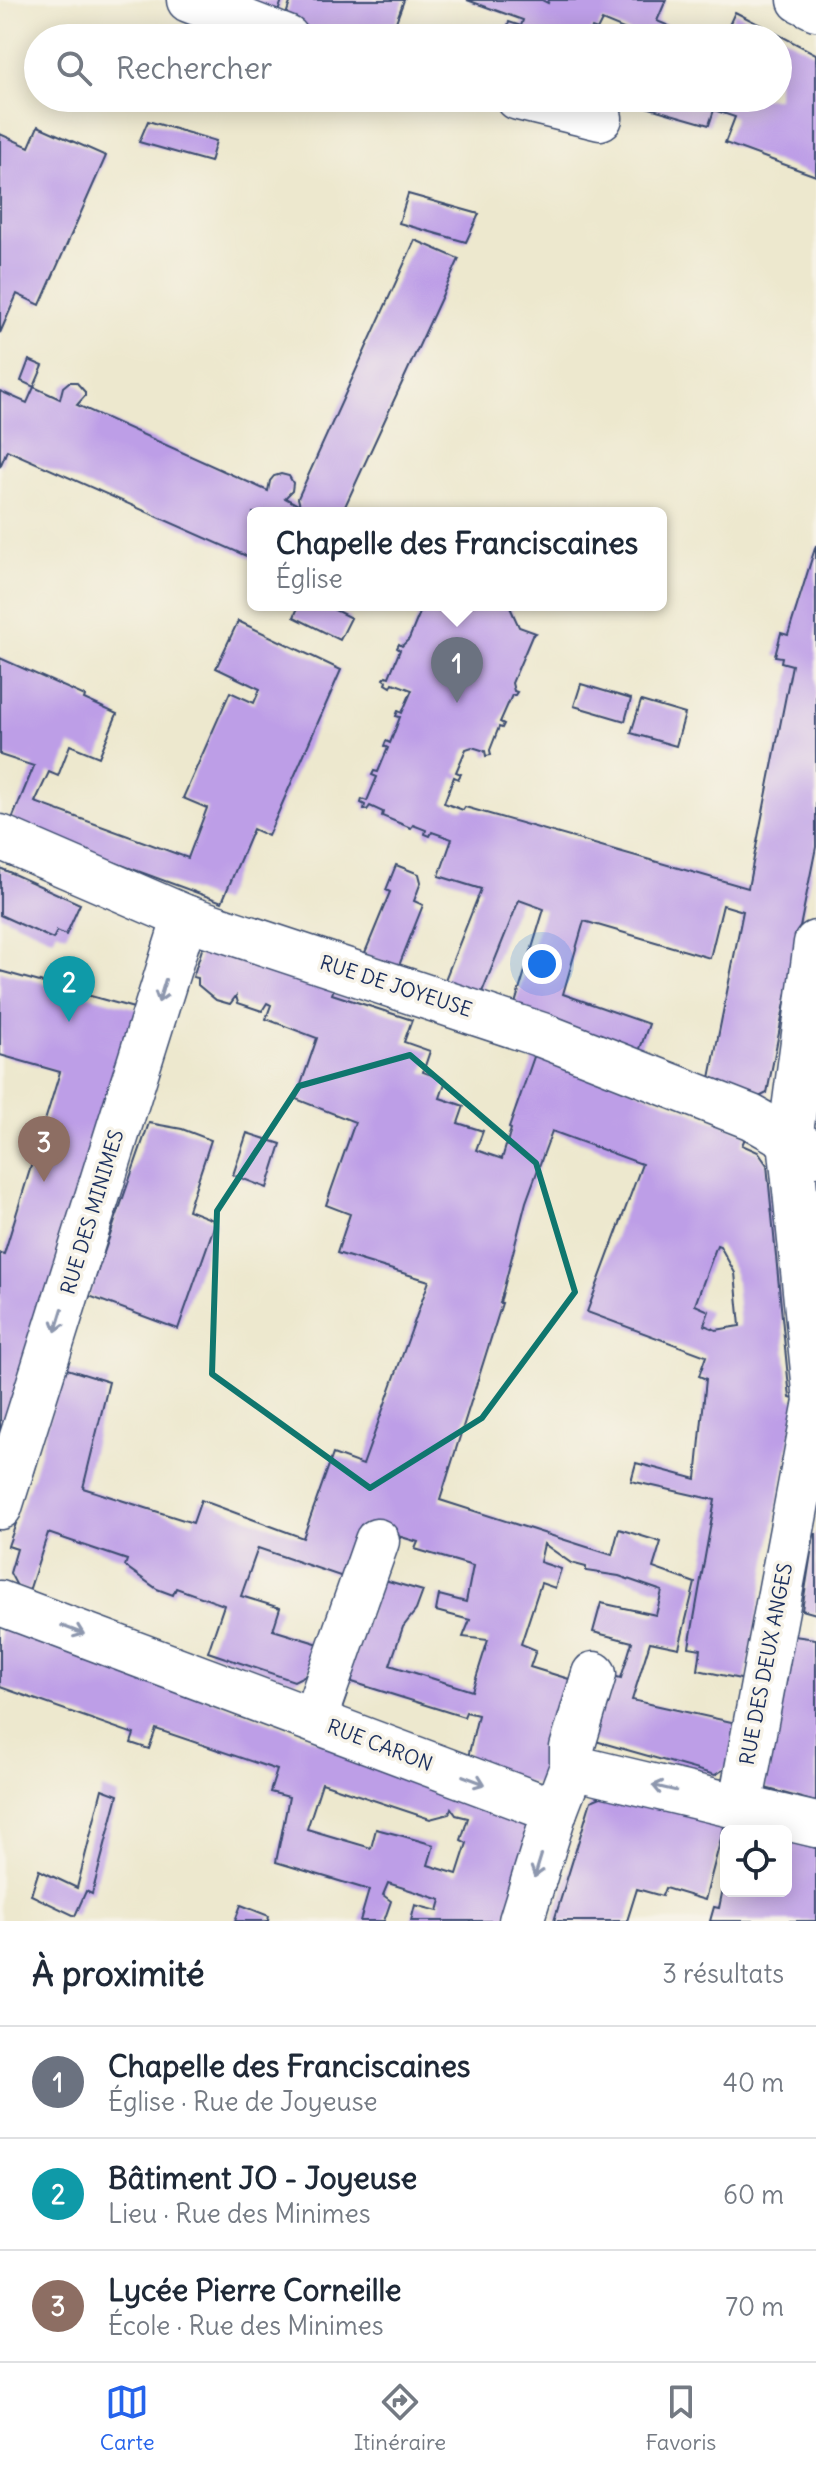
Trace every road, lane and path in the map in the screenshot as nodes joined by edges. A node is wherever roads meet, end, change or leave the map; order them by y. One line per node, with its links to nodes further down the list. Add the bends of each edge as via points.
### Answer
1 (189, 0): 4 (street)
2 (800, 0): 3 (street)
3 (816, 8)
4 (251, 24)
5 (575, 112): 6 (street)
6 (600, 118)
7 (0, 837): 8 (street, RUE DE JOYEUSE)
8 (185, 917): 10 (street, RUE DE JOYEUSE, via 542,1035 751,1117); 11 (street, RUE DES MINIMES, one-way to 11)
9 (816, 943): 10 (street, RUE DES DEUX ANGES)
10 (803, 1147): 17 (street, RUE DES DEUX ANGES, via 816,1401)
11 (0, 1507)
12 (377, 1541): 15 (street)
13 (0, 1603): 15 (street, RUE CARON, one-way to 15)
14 (594, 1674): 16 (street, via 572,1748)
15 (314, 1720): 18 (street, RUE CARON, one-way to 18)
16 (572, 1767): 17 (street, one-way to 16); 18 (street)
17 (740, 1807): 19 (street)
18 (555, 1811): 20 (street, one-way to 20)
19 (816, 1825)
20 (521, 1921)

